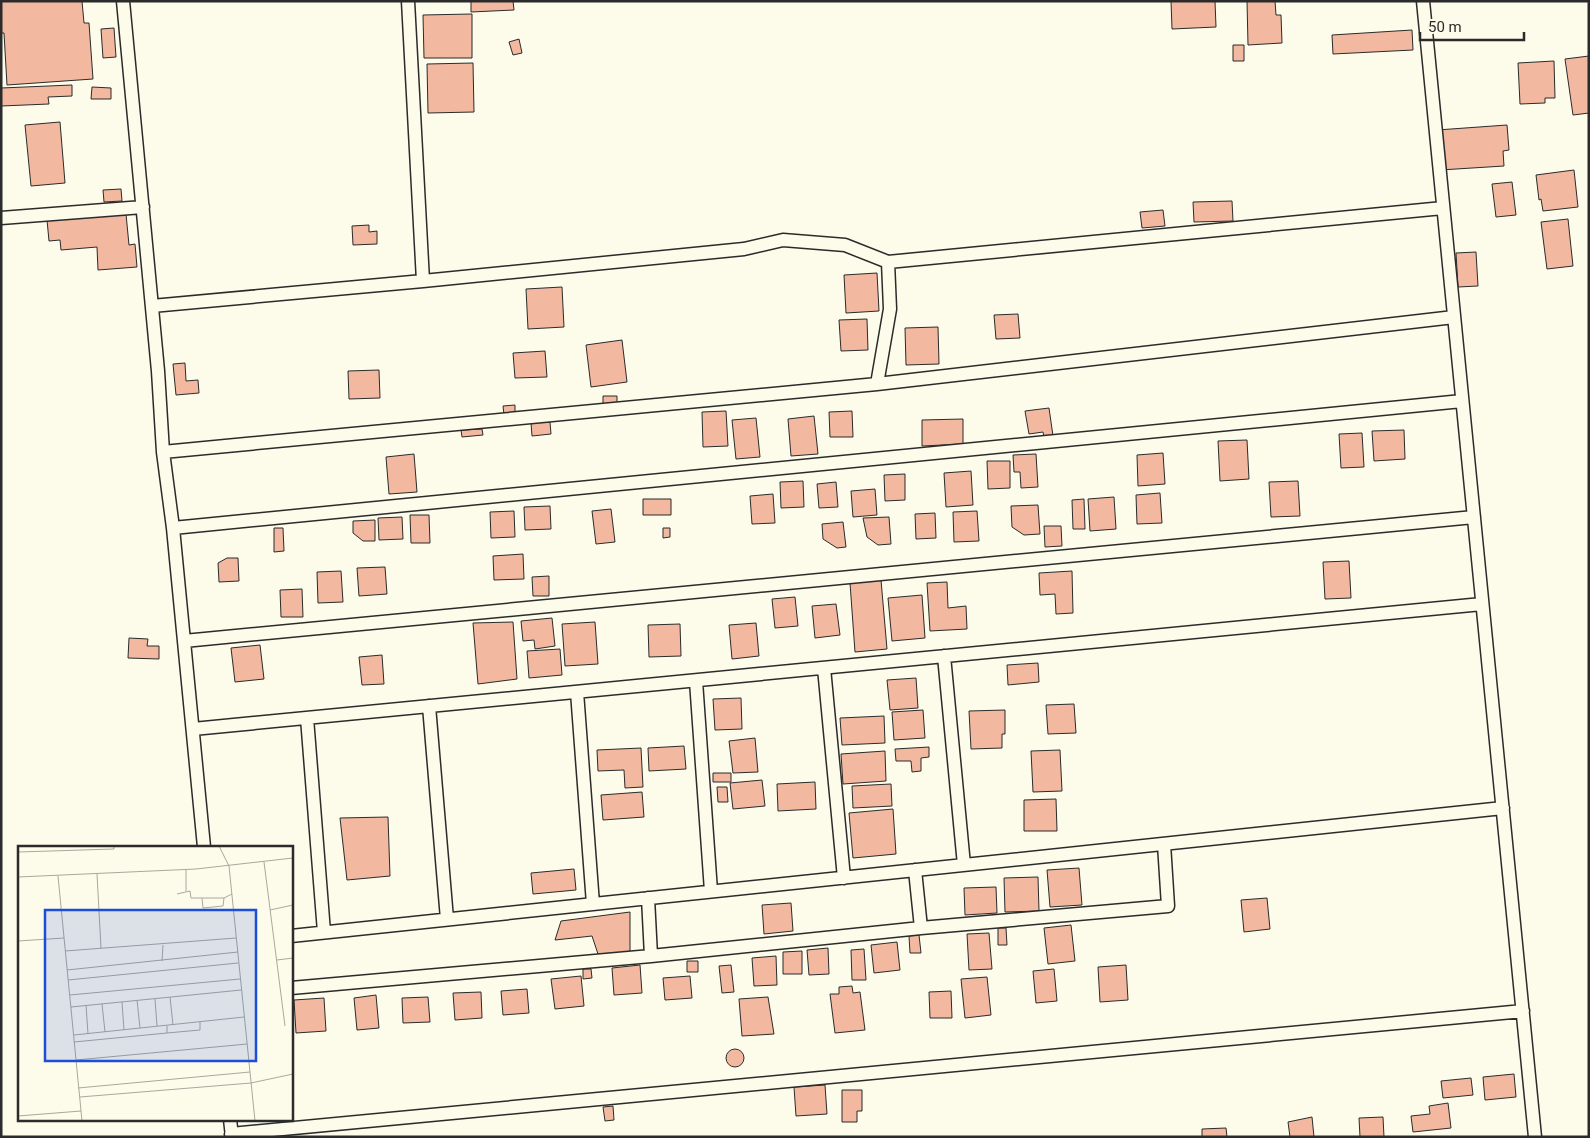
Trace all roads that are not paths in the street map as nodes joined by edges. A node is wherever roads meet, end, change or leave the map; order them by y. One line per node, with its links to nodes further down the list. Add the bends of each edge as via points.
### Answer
1 (123, 1): 4 (street)
2 (408, 1): 8 (street)
3 (1423, 1): 5 (street)
4 (142, 207): 6 (street); 9 (street)
5 (1443, 208): 7 (street); 10 (street)
6 (1, 218)
7 (888, 262): 8 (street, via 845,245 783,240 744,249); 11 (street, via 890,309)
8 (423, 282): 9 (street)
9 (152, 306): 13 (street)
10 (1454, 317): 11 (street); 12 (street)
11 (877, 384): 13 (street)
12 (1462, 401): 14 (street); 15 (street)
13 (164, 452): 15 (street)
14 (1474, 517): 16 (street); 17 (street)
15 (173, 528): 17 (street)
16 (1482, 604): 18 (street); 25 (street)
17 (184, 641): 24 (street)
18 (944, 656): 19 (street); 28 (street)
19 (824, 668): 20 (street); 30 (street)
20 (696, 681): 21 (street); 31 (street)
21 (577, 692): 22 (street); 33 (street)
22 (429, 706): 23 (street); 34 (street)
23 (307, 718): 24 (street); 36 (street)
24 (193, 730): 27 (street)
25 (1503, 808): 26 (street); 40 (street)
26 (1164, 844): 28 (street); 35 (street, via 1168,906)
27 (204, 846)
28 (964, 865): 29 (street)
29 (915, 870): 30 (street); 35 (street)
30 (844, 878): 31 (street)
31 (712, 892): 32 (street)
32 (648, 898): 33 (street); 38 (street)
33 (593, 904): 34 (street)
34 (447, 919): 36 (street)
35 (921, 928): 38 (street)
36 (324, 932): 37 (street)
37 (292, 936)
38 (651, 956): 39 (street)
39 (292, 988)
40 (1523, 1011): 42 (street); 43 (street)
41 (230, 1120): 42 (street)
42 (231, 1135)
43 (1535, 1137)

